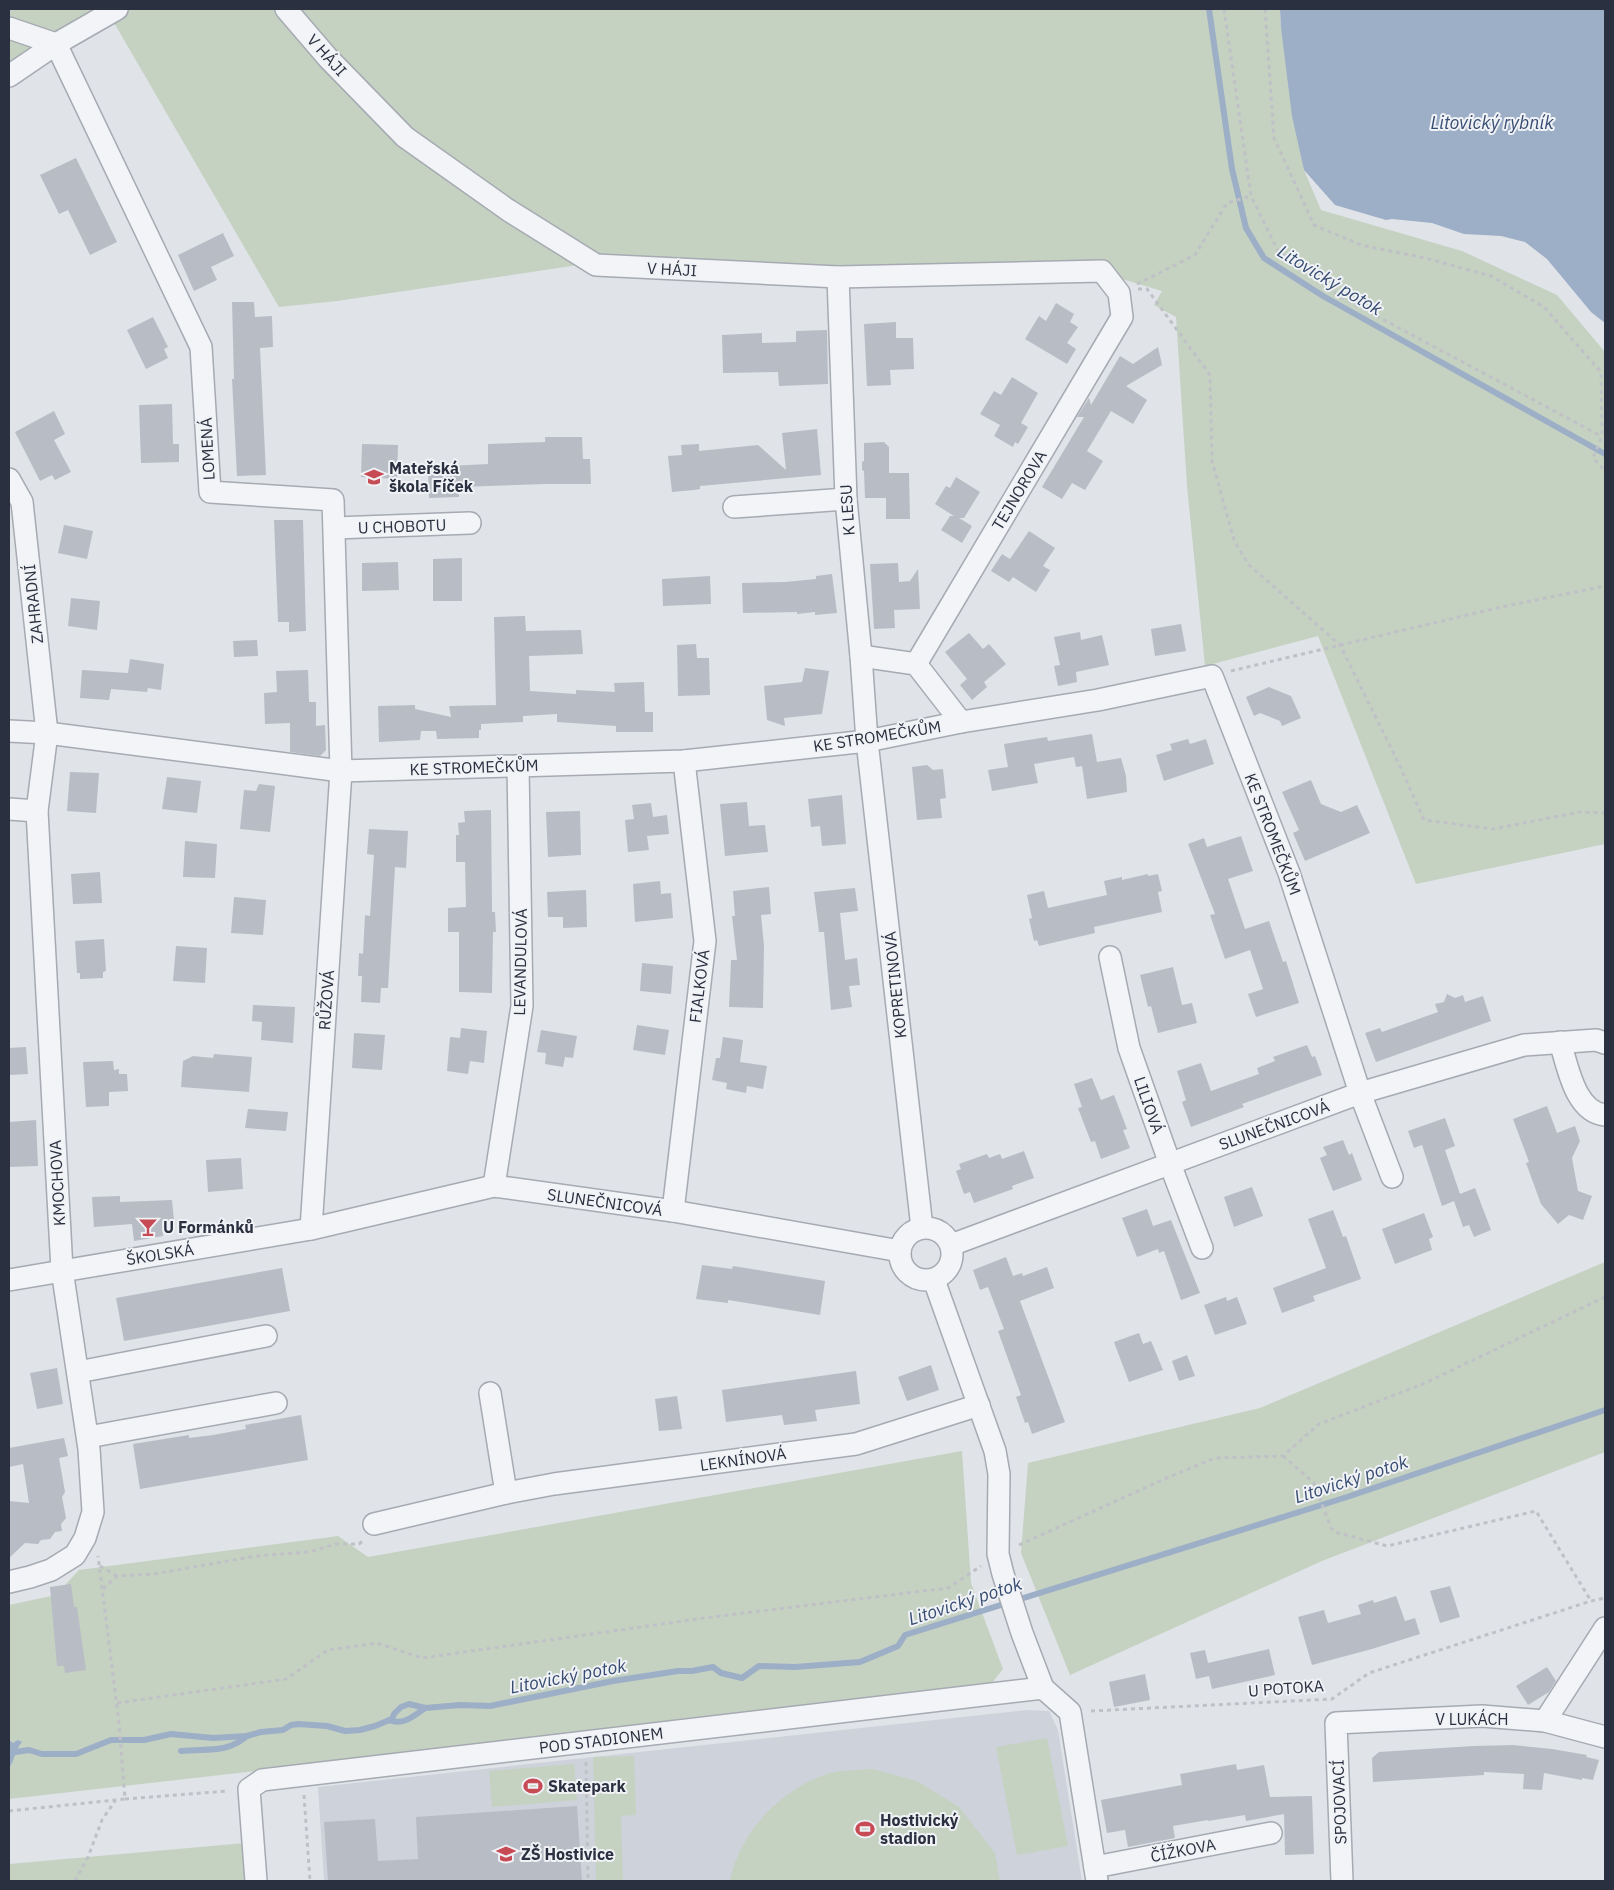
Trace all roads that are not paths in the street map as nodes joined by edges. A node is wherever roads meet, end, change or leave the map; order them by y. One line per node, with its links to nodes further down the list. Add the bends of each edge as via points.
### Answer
1 (116, 9): 4 (street)
2 (286, 9): 6 (street, V HÁJI, via 328,58 405,137 508,210 596,265)
3 (9, 28): 4 (street)
4 (56, 44): 5 (street); 12 (street, LOMENÁ, via 201,347 210,492 333,500)
5 (9, 76)
6 (838, 277): 7 (street, V HÁJI, via 1102,270 1119,294); 9 (street, K LESU)
7 (1122, 317): 14 (street, TEJNOROVA)
8 (9, 479): 17 (street, ZAHRADNÍ, via 22,502)
9 (846, 499): 10 (street); 13 (street, K LESU)
10 (734, 507)
11 (470, 523): 12 (street, U CHOBOTU)
12 (334, 528): 21 (street, LOMENÁ)
13 (861, 656): 14 (street); 18 (street, K LESU)
14 (916, 664): 15 (street)
15 (961, 722): 18 (street, KE STROMEČKŮM); 27 (street, KE STROMEČKŮM, via 1098,700 1212,676 1289,873)
16 (9, 730): 17 (street, KE STROMEČKŮM)
17 (47, 733): 21 (street, KE STROMEČKŮM); 23 (street, KMOCHOVA)
18 (867, 741): 19 (street, KE STROMEČKŮM); 33 (street, KOPRETINOVÁ)
19 (684, 761): 20 (street, KE STROMEČKŮM); 32 (street, FIALKOVÁ, via 705,941)
20 (518, 766): 21 (street, KE STROMEČKŮM); 31 (street, LEVANDULOVÁ, via 522,1006)
21 (340, 771): 34 (street, RŮŽOVÁ)
22 (9, 809): 23 (street)
23 (37, 811): 38 (street, KMOCHOVA)
24 (1110, 957): 29 (street, LILIOVÁ, via 1129,1048)
25 (1560, 1042): 26 (street, SLUNEČNICOVÁ, via 1596,1040); 27 (street, SLUNEČNICOVÁ, via 1524,1045); 28 (street, via 1577,1093 1591,1112)
26 (1605, 1043)
27 (1360, 1093): 29 (street, SLUNEČNICOVÁ); 30 (street, KE STROMEČKŮM)
28 (1605, 1115)
29 (1170, 1164): 35 (street, SLUNEČNICOVÁ); 36 (street, LILIOVÁ)
30 (1392, 1177)
31 (494, 1186): 32 (street, SLUNEČNICOVÁ); 34 (street, SLUNEČNICOVÁ)
32 (673, 1211): 37 (street, SLUNEČNICOVÁ)
33 (922, 1228): 35 (street, via 944,1234); 37 (street, via 906,1237)
34 (311, 1229): 38 (street, ŠKOLSKÁ)
35 (951, 1245): 40 (street, via 951,1263 946,1272)
36 (1202, 1248)
37 (900, 1251): 40 (street, via 902,1266 909,1274 918,1280)
38 (62, 1270): 39 (street, ŠKOLSKÁ); 42 (street, KMOCHOVA)
39 (9, 1280)
40 (934, 1280): 45 (street)
41 (266, 1336): 42 (street)
42 (78, 1372): 46 (street, KMOCHOVA)
43 (490, 1393): 47 (street)
44 (276, 1403): 46 (street)
45 (979, 1405): 47 (street, LEKNÍNOVÁ, via 856,1444); 51 (street, via 995,1451 999,1474 1000,1564)
46 (88, 1437): 49 (street, KMOCHOVA, via 93,1512 80,1548 75,1555 51,1570)
47 (506, 1493): 48 (street, LEKNÍNOVÁ)
48 (378, 1523)
49 (9, 1582)
50 (1605, 1628): 52 (street)
51 (1043, 1688): 56 (street, ČÍŽKOVA, via 1070,1712); 57 (street, POD STADIONEM, via 262,1780 249,1789)
52 (1545, 1721): 53 (street, V LUKÁCH, via 1482,1716); 54 (street, V LUKÁCH)
53 (1336, 1723): 58 (street, SPOJOVACÍ)
54 (1605, 1737)
55 (1272, 1833): 56 (street, ČÍŽKOVA)
56 (1096, 1874)
57 (256, 1881)
58 (1342, 1881)

